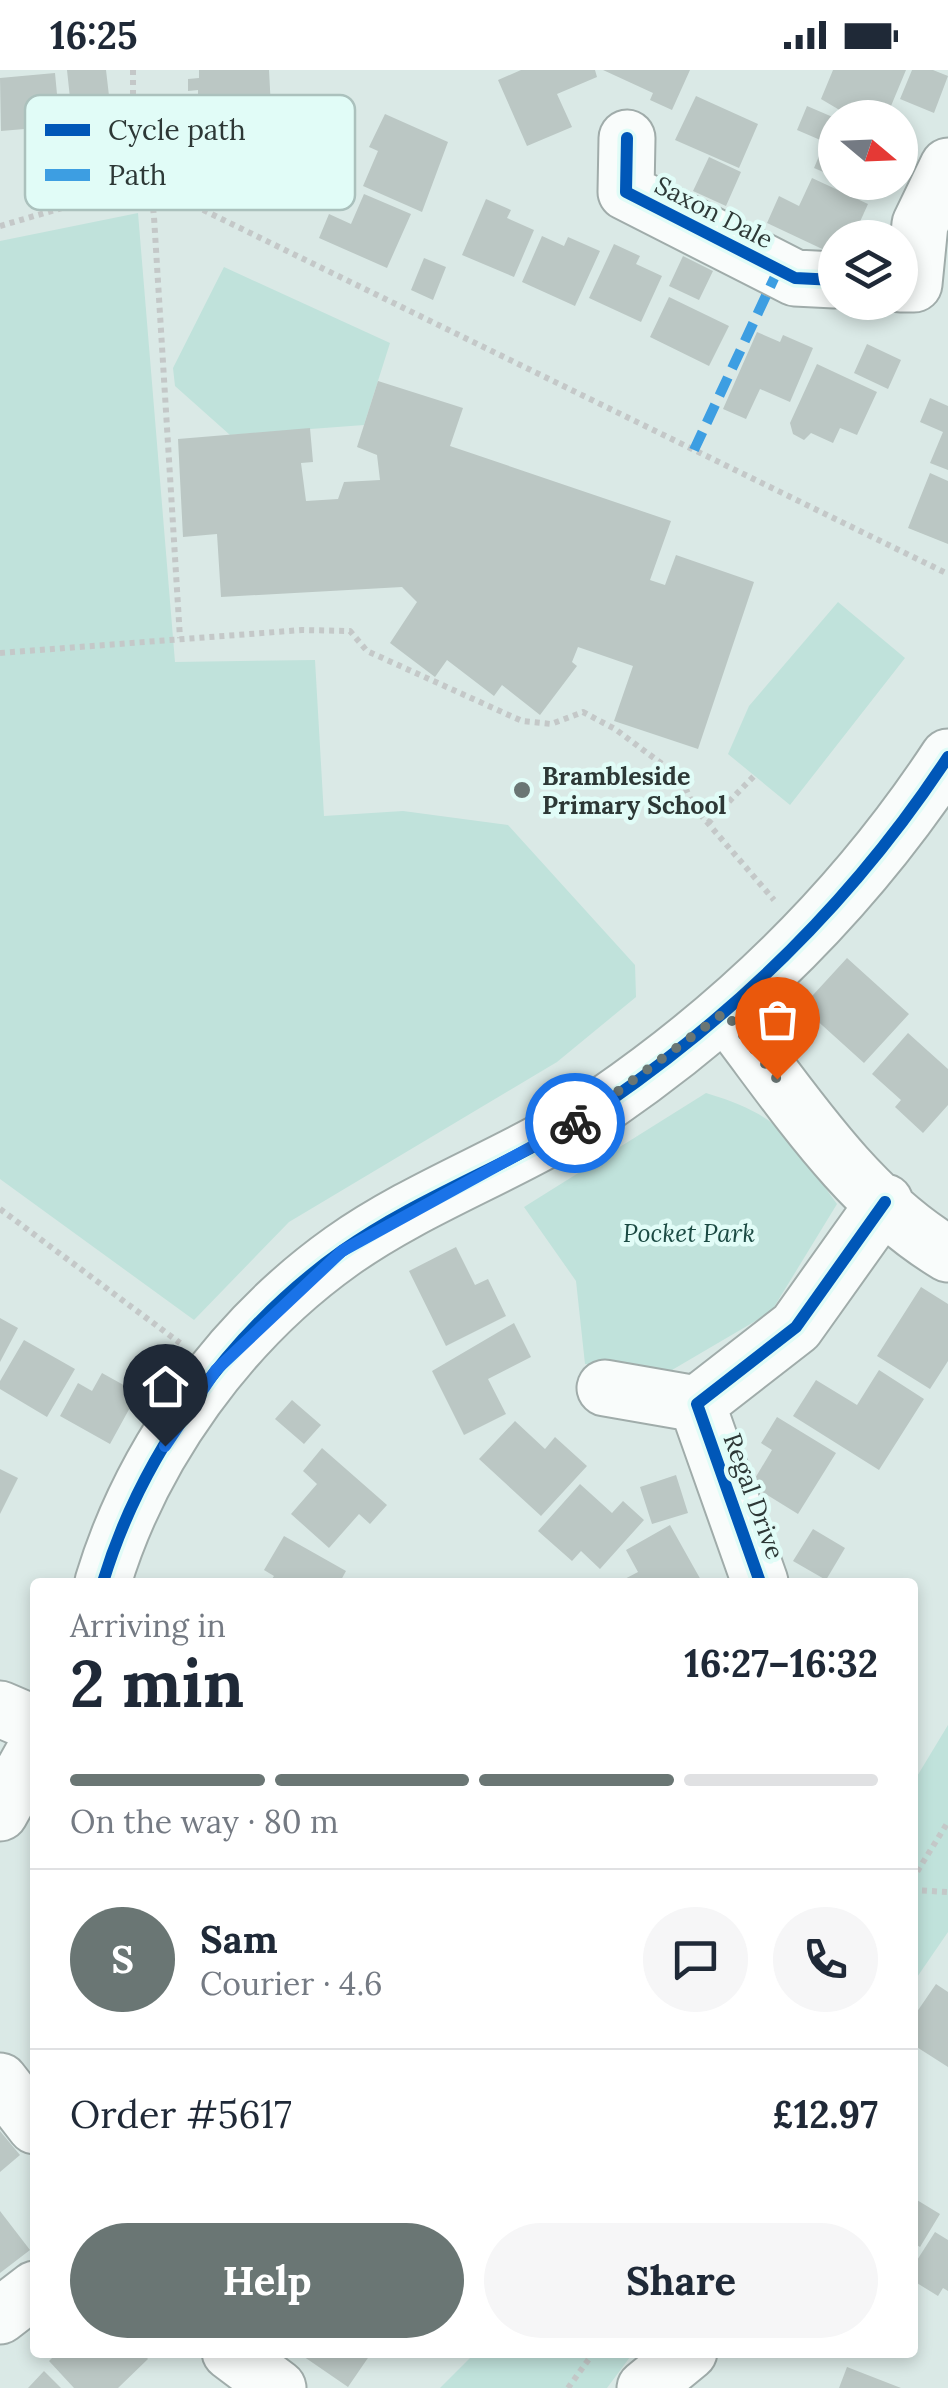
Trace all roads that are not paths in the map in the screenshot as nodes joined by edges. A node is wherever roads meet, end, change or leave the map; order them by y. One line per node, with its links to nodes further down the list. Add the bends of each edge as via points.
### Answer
1 (626, 138): 3 (street, Saxon Dale, via 626,192 796,278)
2 (948, 166): 4 (street, via 920,224)
3 (818, 279)
4 (921, 287)
5 (948, 757): 6 (street, via 869,868)
6 (725, 1012): 7 (street, via 848,1168); 11 (street, via 547,1142 342,1251 216,1370 148,1471)
7 (885, 1202): 8 (street); 10 (street, via 796,1327)
8 (948, 1254)
9 (605, 1388): 10 (street)
10 (698, 1404): 12 (street, Regal Drive)
11 (105, 1578)
12 (759, 1578)
13 (0, 1709): 14 (street)
14 (30, 1722)
15 (30, 1759): 16 (street)
16 (0, 1813)
17 (0, 2080): 18 (street)
18 (30, 2119)
19 (30, 2293): 20 (street)
20 (0, 2316)
21 (238, 2358): 23 (street)
22 (682, 2358): 24 (street)
23 (278, 2388)
24 (644, 2388)

